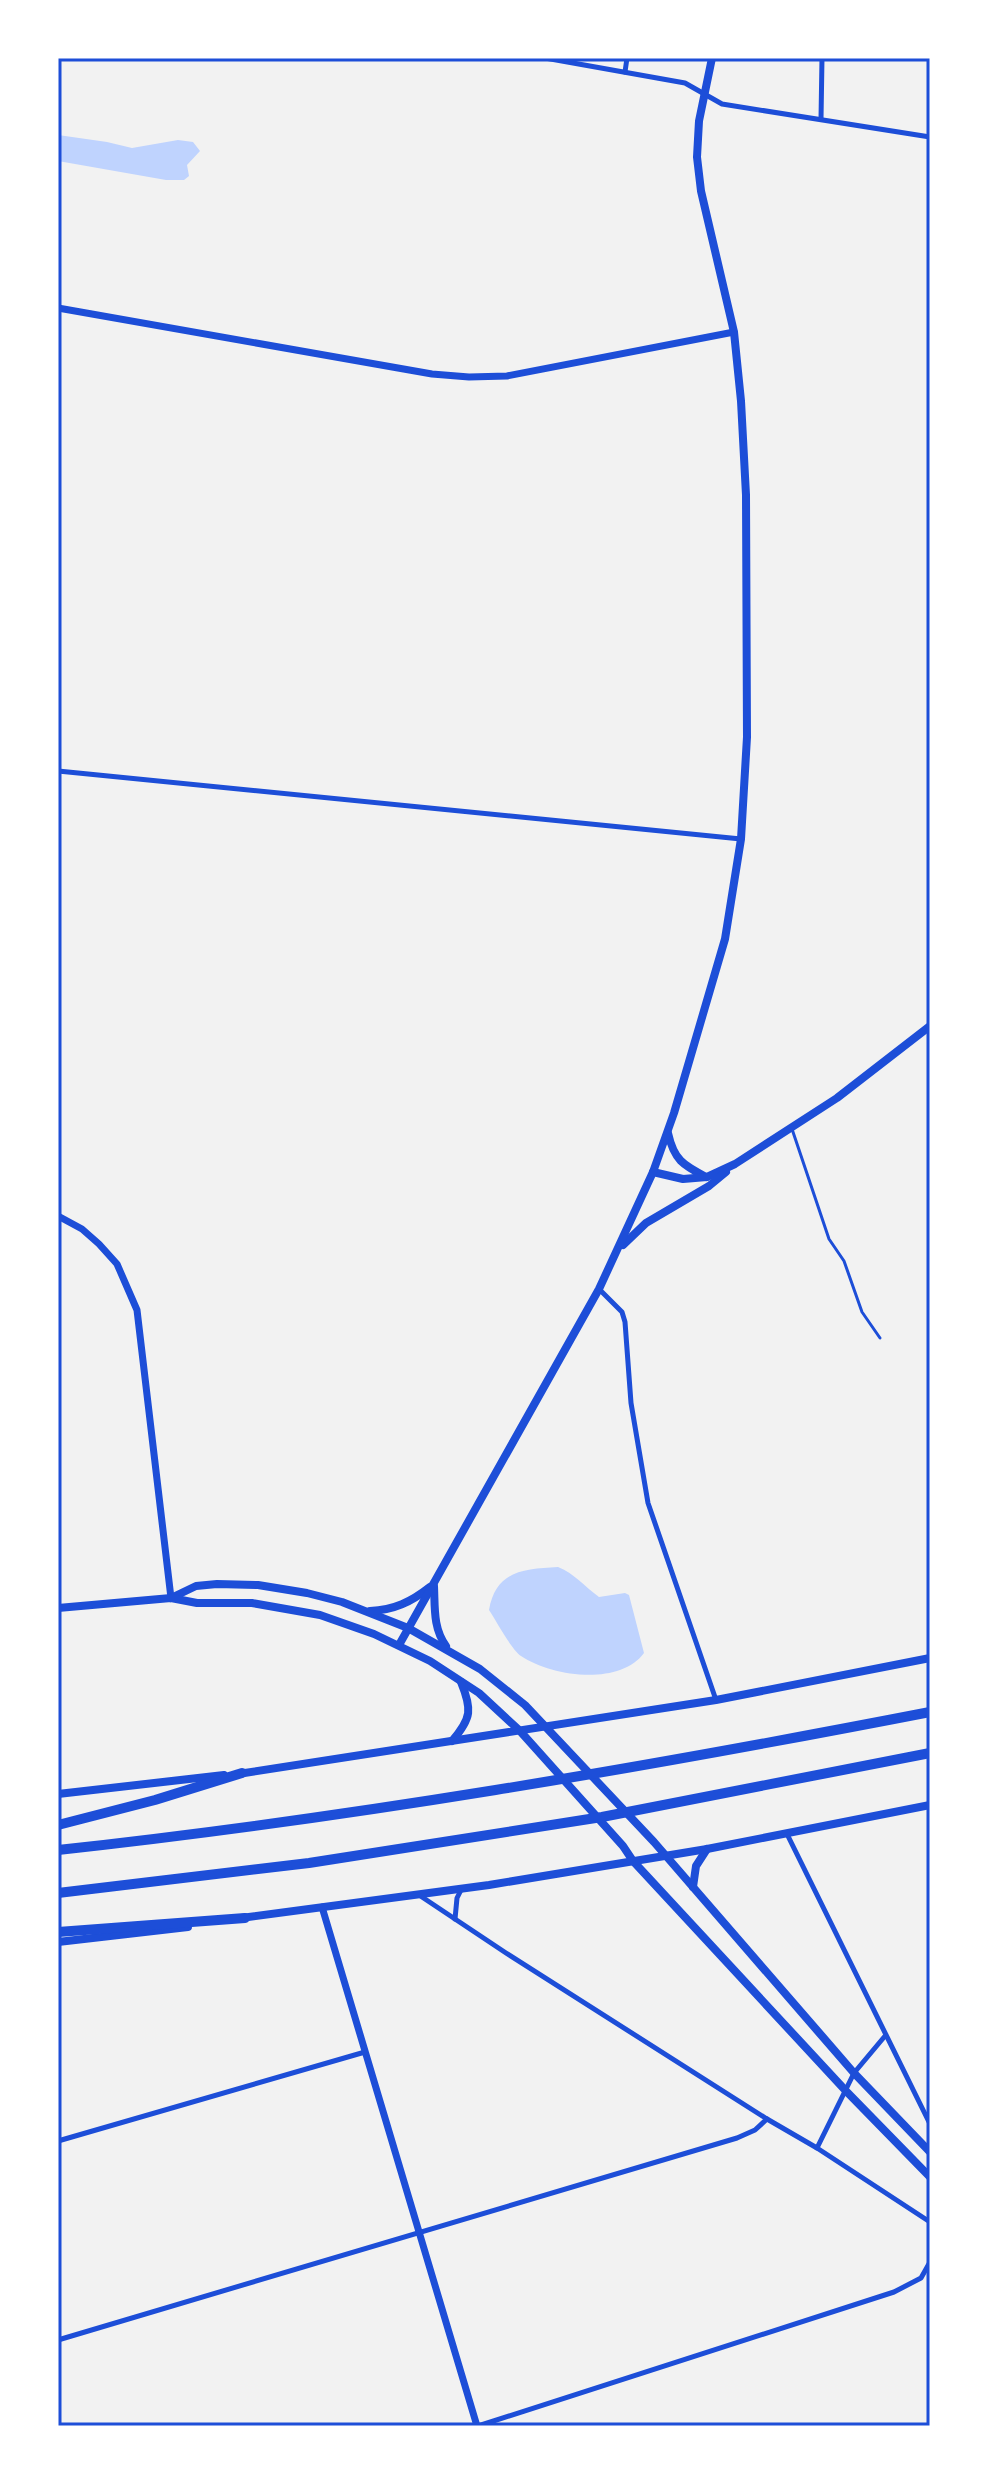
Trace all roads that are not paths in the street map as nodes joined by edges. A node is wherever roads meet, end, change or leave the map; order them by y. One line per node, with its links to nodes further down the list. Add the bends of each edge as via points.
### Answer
1 (545, 58): 5 (street)
2 (627, 58): 5 (street)
3 (712, 58): 6 (main road)
4 (822, 58): 7 (street)
5 (625, 72): 6 (street, via 685,83)
6 (703, 93): 7 (street, via 722,104); 10 (main road, via 697,157 701,191)
7 (821, 119): 8 (street)
8 (930, 137)
9 (58, 308): 10 (street, via 469,377 507,376)
10 (734, 332): 12 (main road, via 748,635)
11 (58, 771): 12 (street)
12 (741, 839): 15 (main road, via 725,939)
13 (930, 1026): 14 (main road)
14 (792, 1129): 16 (main road); 22 (lane, via 829,1239 844,1261 862,1312)
15 (668, 1130): 17 (main road); 18 (main road, via 677,1158)
16 (735, 1164): 18 (main road); 20 (main road, via 646,1223)
17 (653, 1172): 18 (main road, via 683,1179); 20 (main road)
18 (707, 1177)
19 (58, 1216): 24 (street, via 82,1229 117,1264 137,1310)
20 (619, 1248): 21 (main road)
21 (599, 1289): 23 (main road); 32 (street, via 625,1322 631,1403 648,1500)
22 (880, 1338)
23 (433, 1584): 26 (main road, via 413,1601); 27 (main road); 29 (main road, via 435,1618)
24 (171, 1598): 25 (main road); 26 (main road, via 196,1586 258,1585); 28 (main road, via 281,1606)
25 (58, 1608)
26 (366, 1611): 27 (main road)
27 (408, 1628): 28 (main road); 29 (main road)
28 (399, 1645): 31 (main road)
29 (449, 1650): 34 (main road, via 507,1689)
30 (930, 1658): 32 (main road)
31 (461, 1681): 35 (main road); 36 (main road, via 469,1701 468,1720)
32 (716, 1700): 34 (main road)
33 (930, 1712): 44 (highway, via 609,1773)
34 (548, 1730): 35 (main road); 45 (main road)
35 (520, 1731): 36 (main road); 46 (main road)
36 (451, 1741): 38 (main road)
37 (930, 1753): 49 (highway, via 528,1829 309,1863)
38 (242, 1773): 39 (main road); 41 (highway)
39 (58, 1794)
40 (930, 1805): 42 (main road)
41 (58, 1825)
42 (787, 1834): 43 (main road); 56 (street)
43 (707, 1849): 45 (main road); 47 (main road, via 696,1866)
44 (58, 1850)
45 (665, 1855): 46 (main road); 47 (main road)
46 (633, 1861): 48 (main road); 59 (main road)
47 (693, 1887): 58 (main road)
48 (461, 1889): 50 (main road); 53 (street)
49 (58, 1893)
50 (418, 1895): 51 (main road); 53 (street)
51 (322, 1907): 52 (main road); 57 (street)
52 (245, 1918): 54 (highway); 55 (main road)
53 (455, 1920): 60 (street)
54 (58, 1932)
55 (58, 1942)
56 (885, 2036): 58 (street); 61 (street)
57 (366, 2052): 62 (street); 67 (street)
58 (854, 2073): 59 (street); 64 (main road)
59 (846, 2091): 63 (street); 65 (main road)
60 (767, 2119): 63 (street); 67 (street, via 737,2138)
61 (930, 2124)
62 (58, 2141)
63 (817, 2148): 66 (street)
64 (930, 2152)
65 (930, 2177)
66 (930, 2222)
67 (419, 2232): 69 (street); 70 (street)
68 (930, 2262): 70 (street, via 921,2278 894,2292)
69 (58, 2340)
70 (478, 2426)

